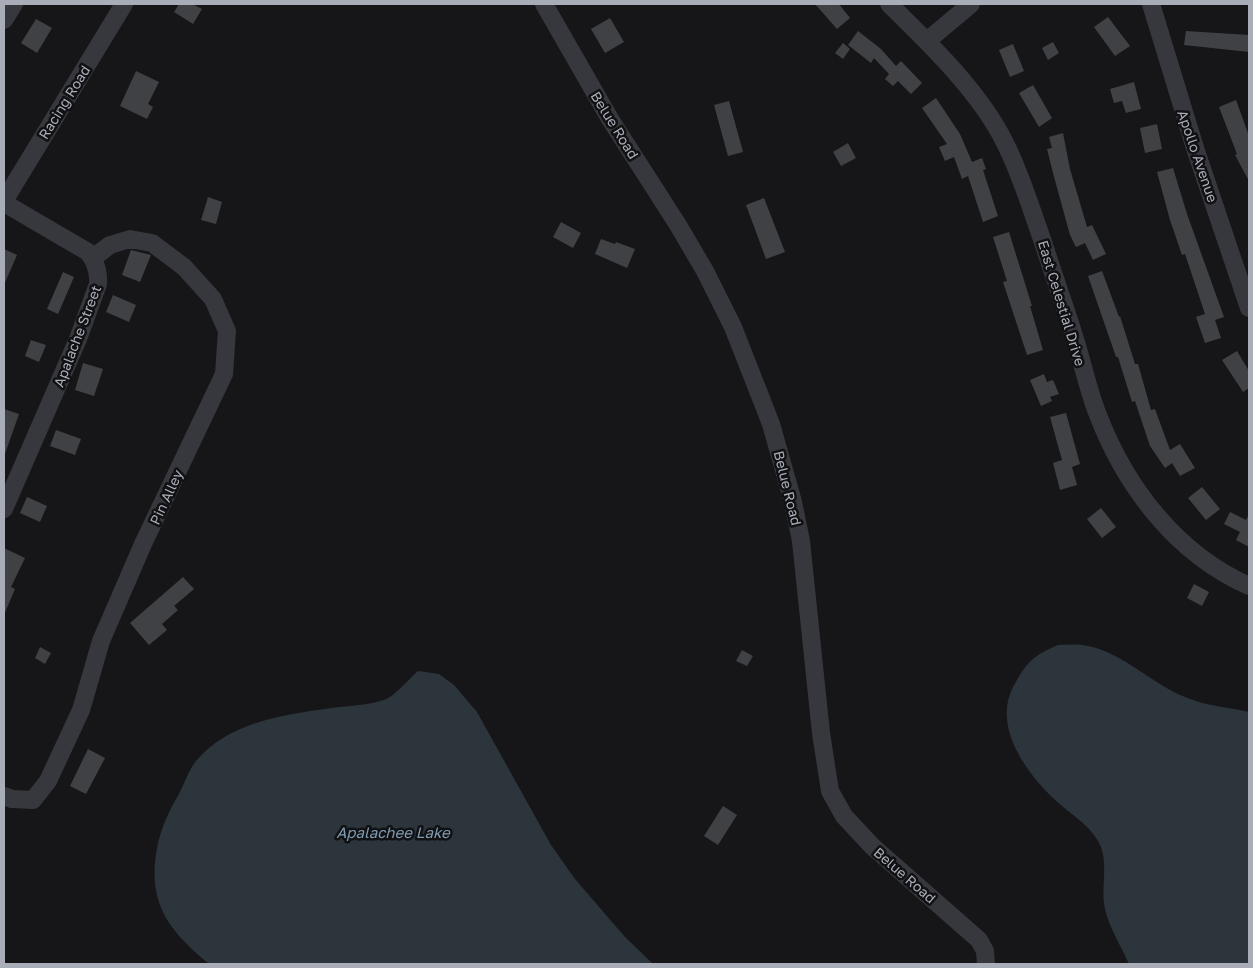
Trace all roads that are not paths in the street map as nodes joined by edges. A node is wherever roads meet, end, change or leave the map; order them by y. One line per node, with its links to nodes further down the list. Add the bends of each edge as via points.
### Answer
1 (14, 4): 7 (street)
2 (124, 4): 9 (street, Racing Road)
3 (544, 4): 15 (street, Belue Road, via 610,119 705,271 733,327 771,424 793,502 800,541 820,733 830,791 844,816 872,846 979,940)
4 (889, 4): 8 (street, East Celestial Drive)
5 (971, 4): 8 (street)
6 (1151, 4): 11 (street, Apollo Avenue)
7 (4, 20)
8 (928, 40): 13 (street, East Celestial Drive, via 981,103 1014,161 1076,340 1085,379 1114,452 1134,486 1181,542 1216,569)
9 (4, 202): 10 (street)
10 (93, 258): 12 (street, Apalache Street, via 99,275 98,284 78,339); 14 (street, Pin Alley, via 110,245 130,239 152,243 184,267 213,299 227,331 224,374 143,544 105,632 81,710 48,781 33,800 12,800)
11 (1249, 308)
12 (4, 509)
13 (1249, 586)
14 (4, 796)
15 (986, 964)

